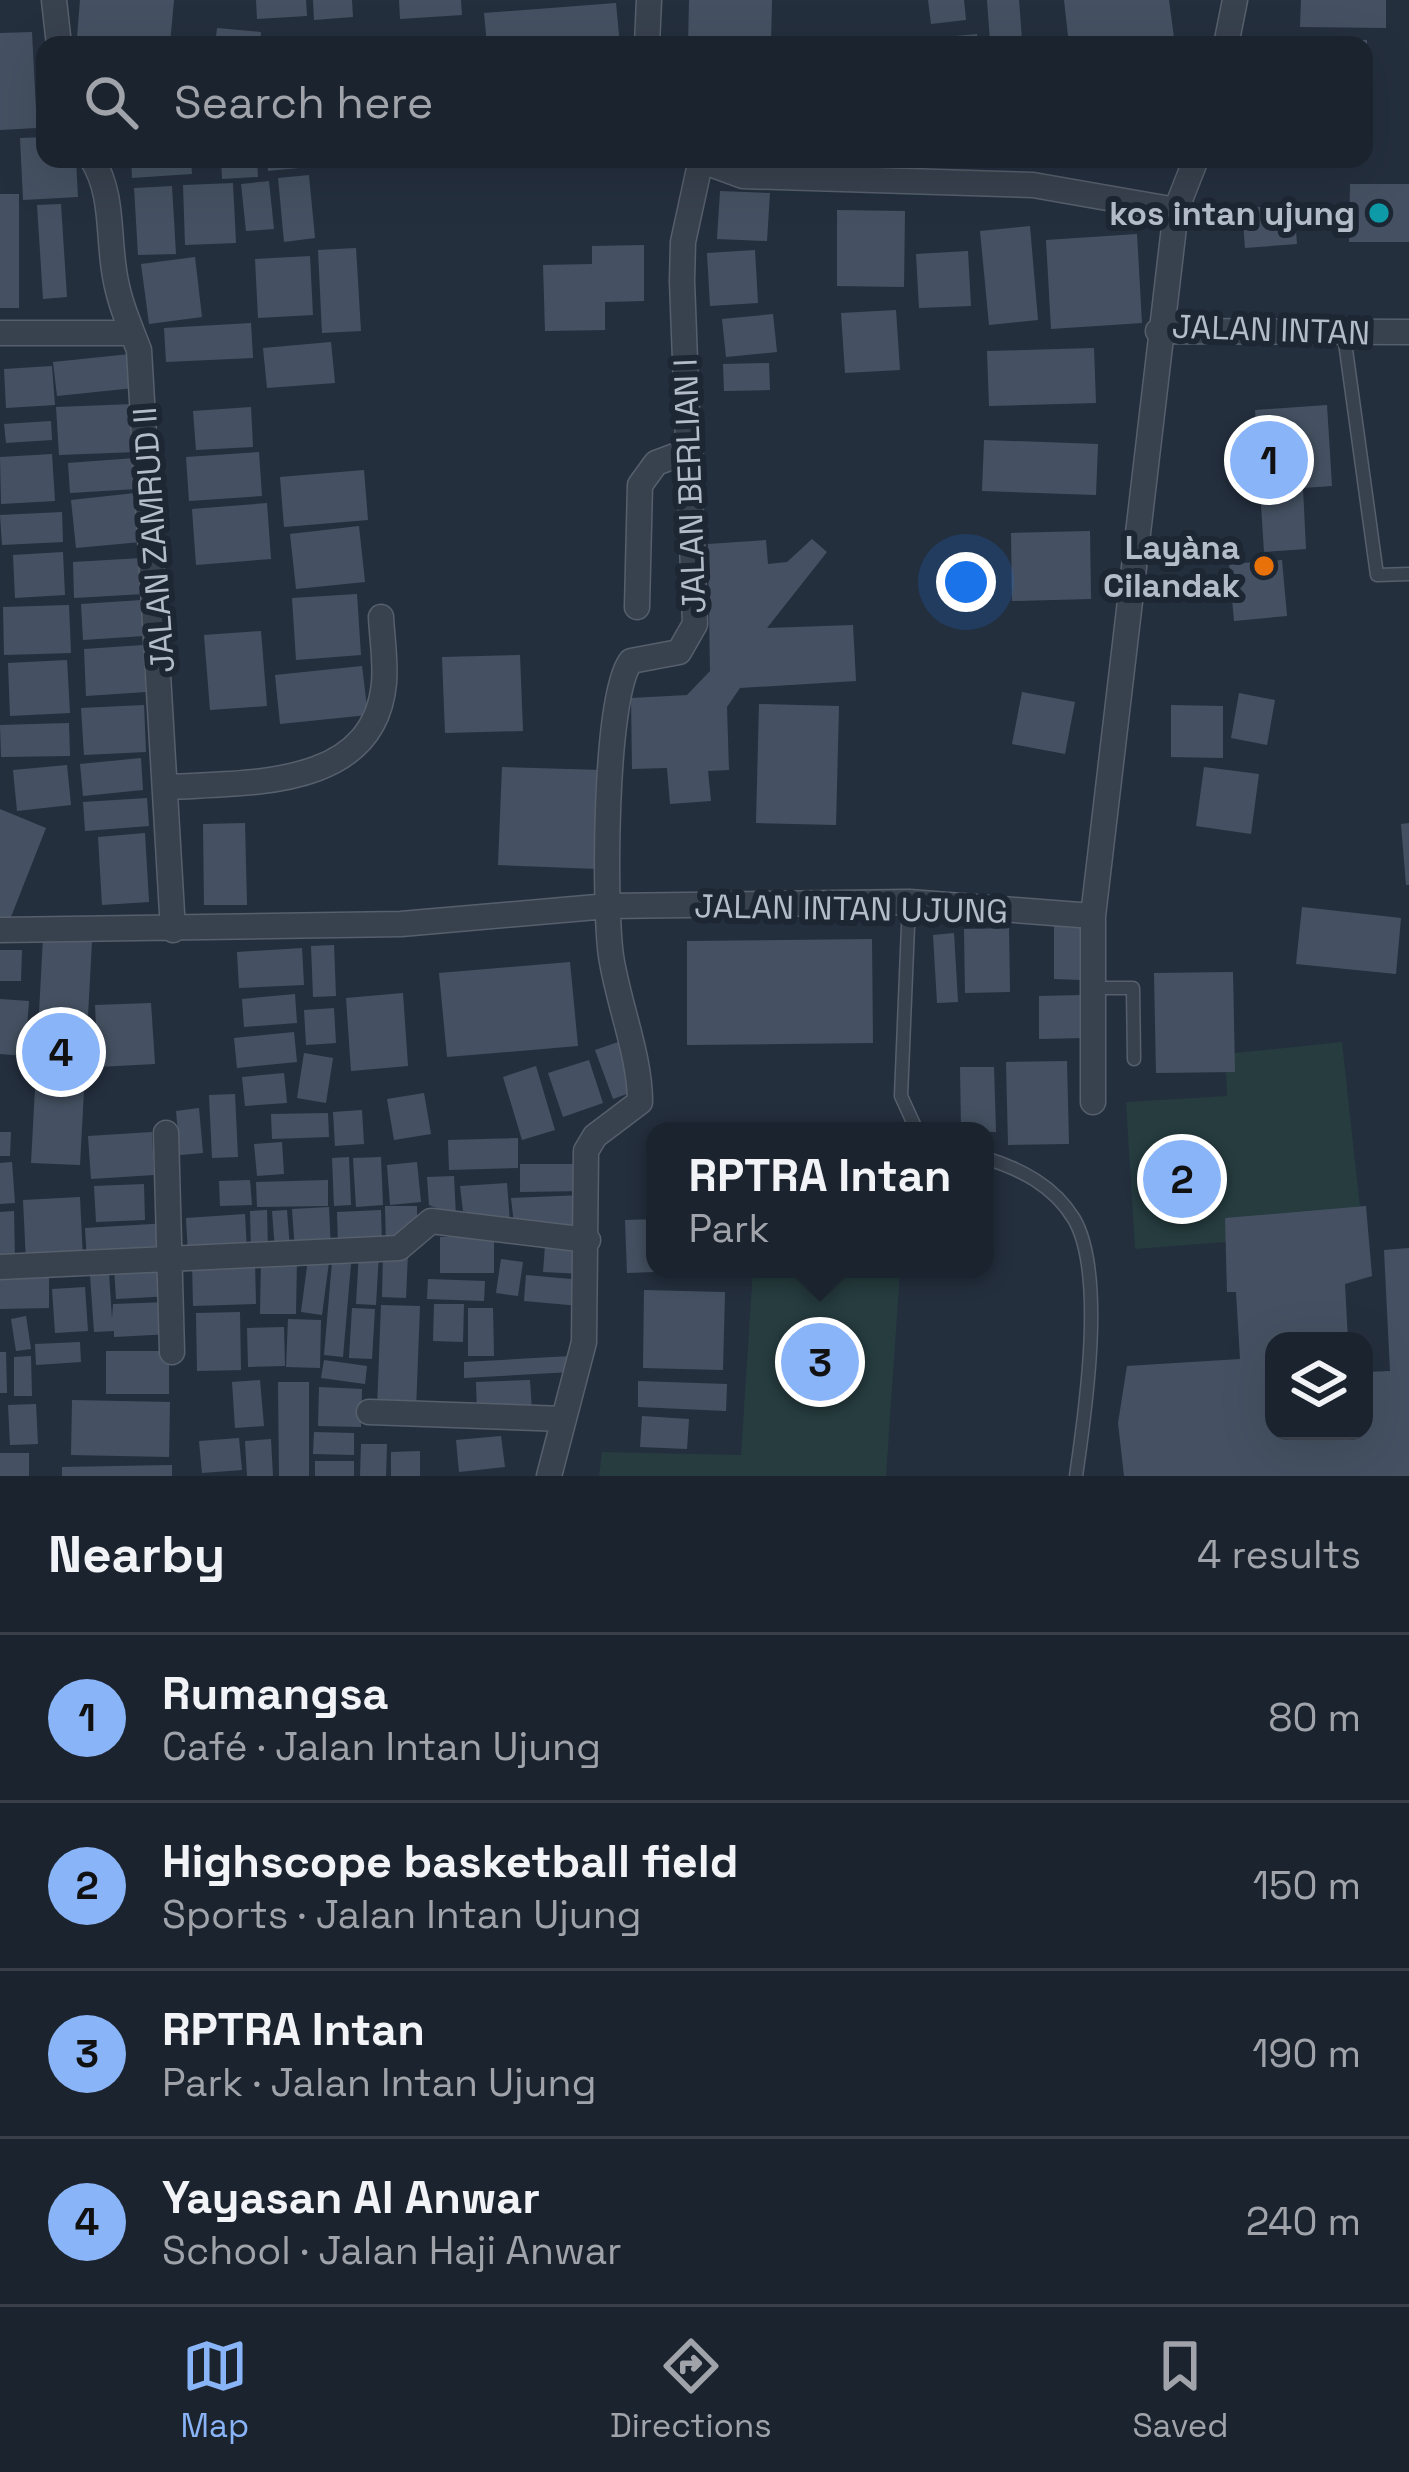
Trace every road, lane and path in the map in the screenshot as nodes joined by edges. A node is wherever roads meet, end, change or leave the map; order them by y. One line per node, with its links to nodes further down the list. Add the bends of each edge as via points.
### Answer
1 (54, 0): 4 (street)
2 (650, 0): 5 (street)
3 (1235, 0): 6 (street)
4 (58, 36)
5 (648, 36)
6 (1228, 36)
7 (97, 168): 15 (street, JALAN ZAMRUD II)
8 (697, 168): 17 (street, JALAN BERLIAN I, via 682,242)
9 (719, 168): 11 (street, JALAN BERLIAN I, via 743,176 1033,185)
10 (1192, 168): 11 (street, JALAN INTAN)
11 (1176, 210): 12 (street, JALAN INTAN)
12 (1158, 331): 16 (street, JALAN INTAN); 24 (street)
13 (1409, 332): 16 (street, JALAN INTAN)
14 (0, 333): 15 (street)
15 (128, 333): 21 (street, JALAN ZAMRUD II, via 139,350)
16 (1344, 334): 18 (lane, via 1377,575)
17 (691, 450): 19 (street, via 656,463 640,485); 23 (street, JALAN BERLIAN I, via 694,624 679,652 638,657 620,680)
18 (1409, 574)
19 (637, 607)
20 (381, 617): 21 (street, via 384,686 353,750 288,779)
21 (169, 787): 25 (street, JALAN ZAMRUD II)
22 (909, 902): 23 (street, JALAN INTAN UJUNG); 24 (street, JALAN INTAN UJUNG); 30 (lane, via 901,1096)
23 (608, 906): 25 (street, JALAN INTAN UJUNG, via 400,924); 33 (street, via 640,1102 586,1151)
24 (1093, 916): 27 (street)
25 (173, 930): 26 (street, JALAN INTAN UJUNG)
26 (0, 931)
27 (1093, 988): 28 (lane, via 1133,988); 29 (street)
28 (1134, 1059)
29 (1093, 1102)
30 (912, 1122)
31 (166, 1133): 34 (street)
32 (994, 1162): 40 (lane, via 1047,1186 1076,1221 1087,1258 1089,1379)
33 (588, 1240): 34 (street, via 430,1221 399,1248); 38 (street, via 584,1342)
34 (173, 1259): 35 (street); 36 (street)
35 (0, 1267)
36 (172, 1352)
37 (369, 1412): 38 (street)
38 (563, 1419): 39 (street)
39 (549, 1476)
40 (1076, 1476)

